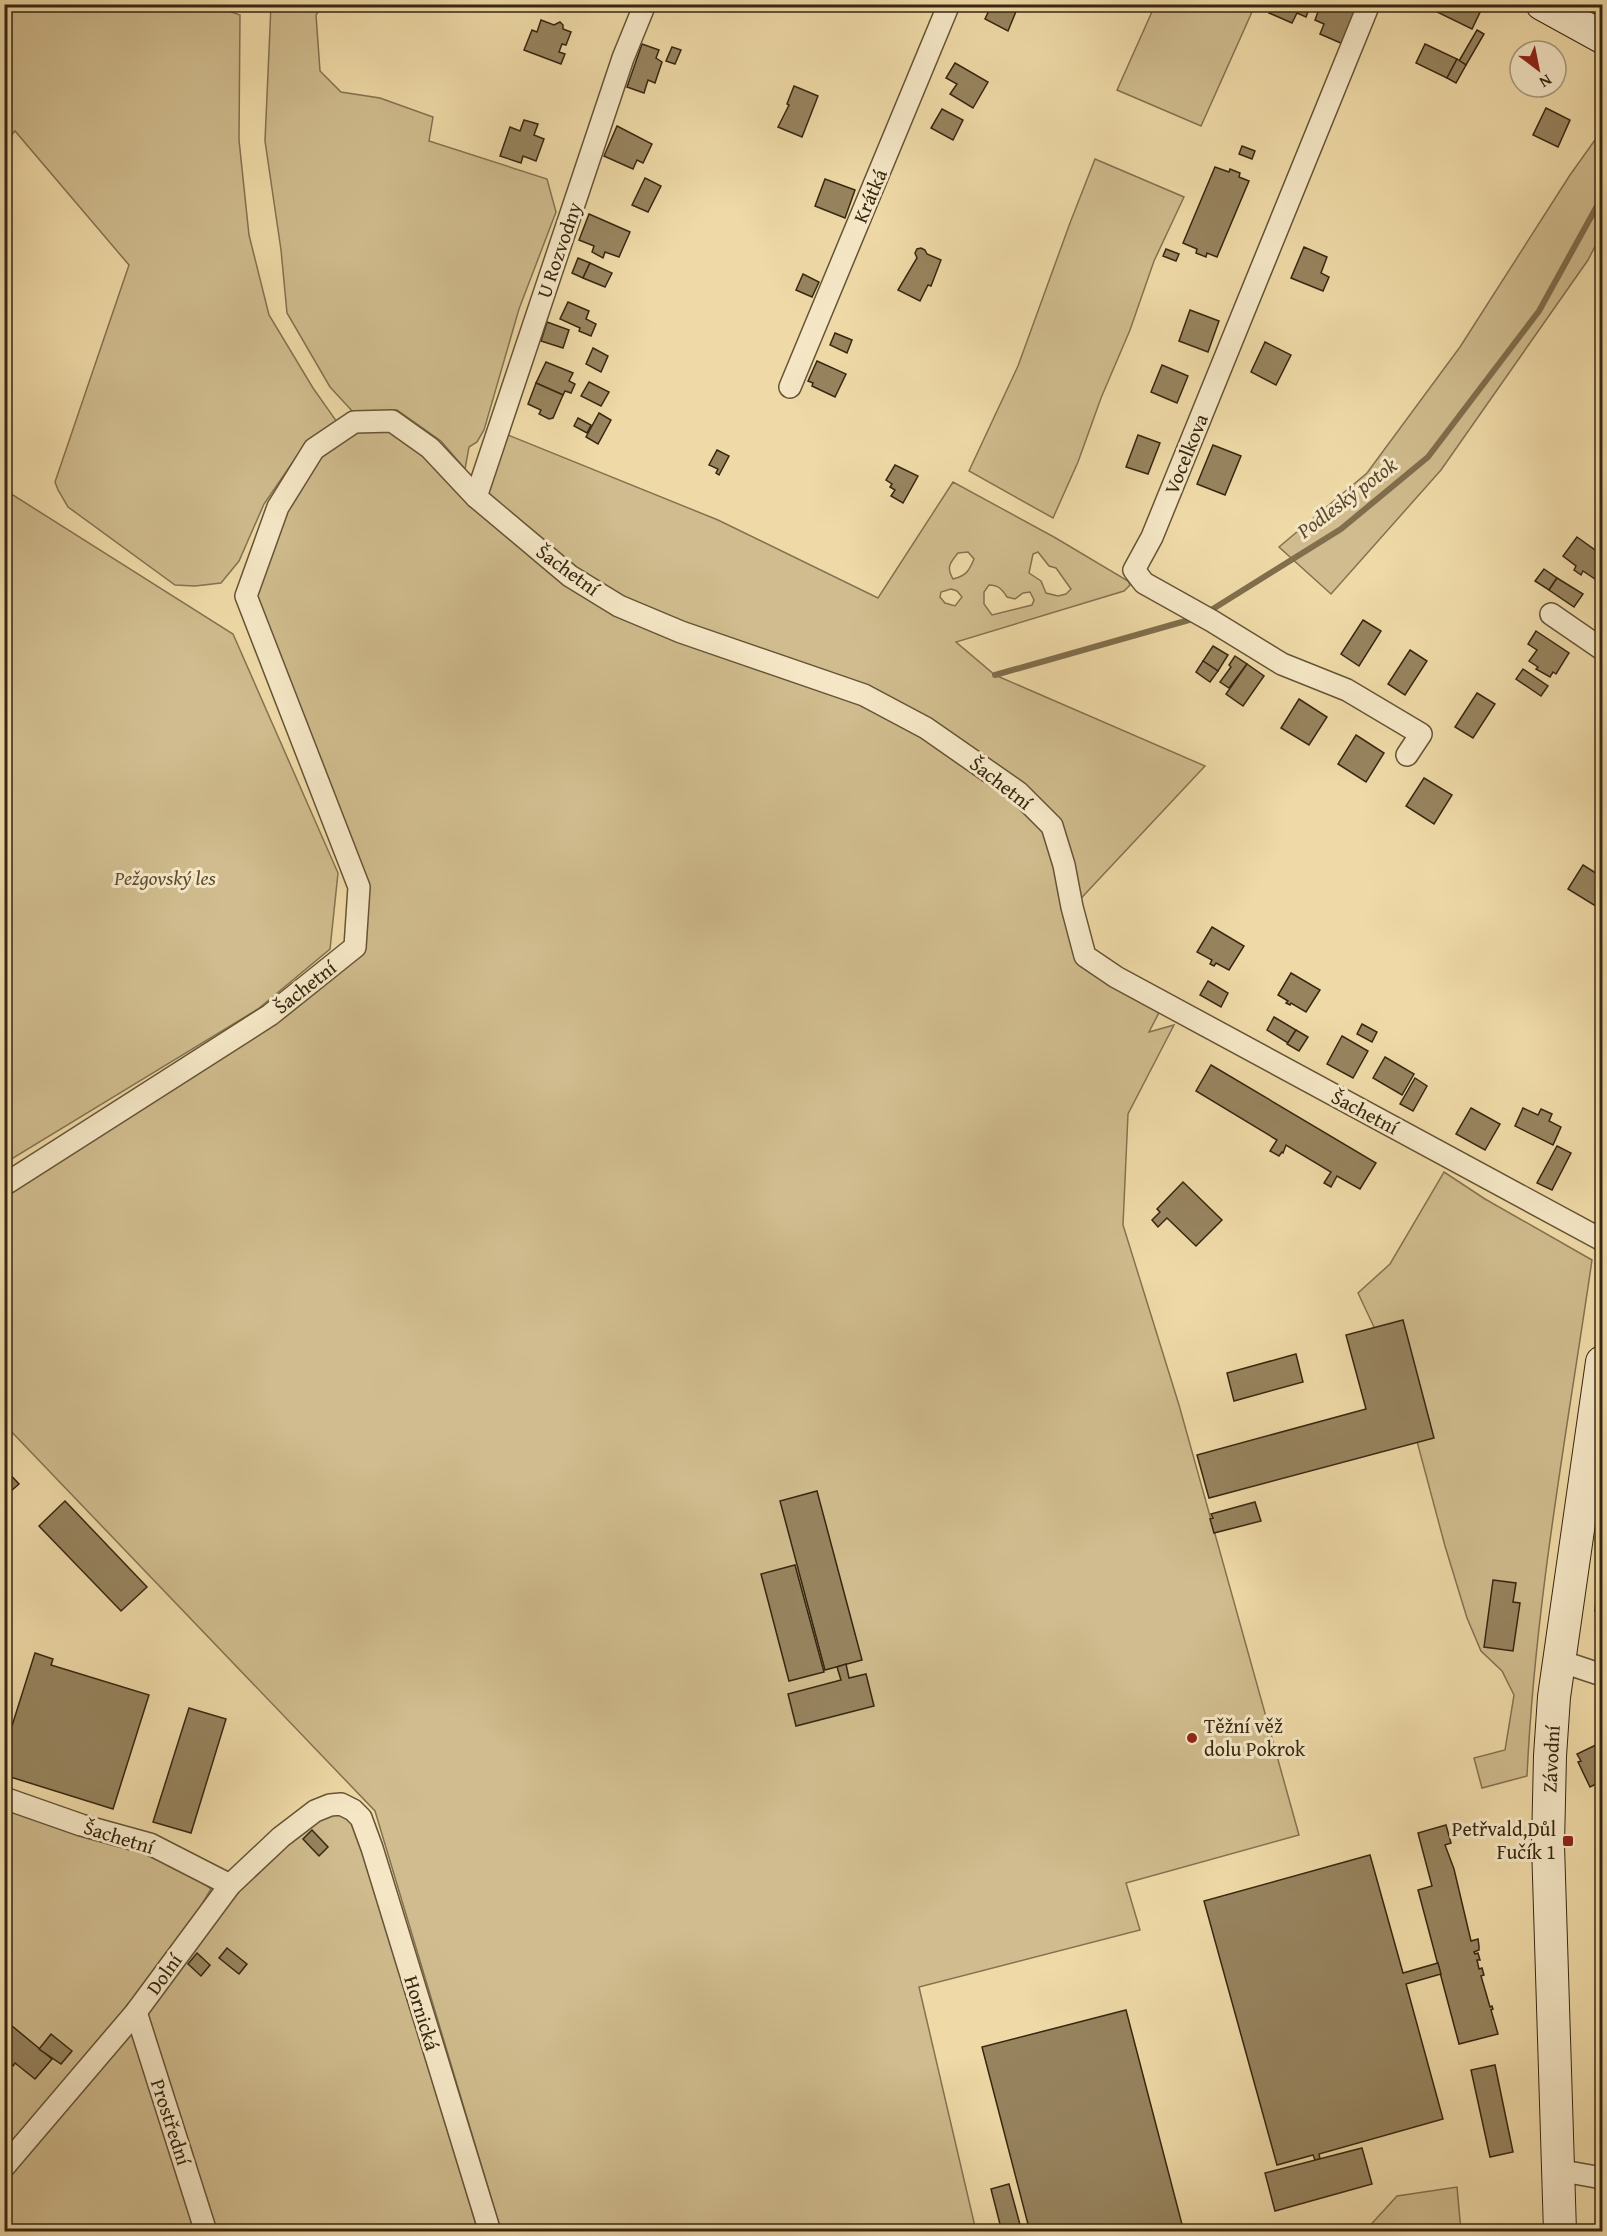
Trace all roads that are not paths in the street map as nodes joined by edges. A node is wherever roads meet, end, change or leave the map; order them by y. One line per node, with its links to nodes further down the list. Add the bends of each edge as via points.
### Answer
1 (645, 4): 7 (street, U Rozvodny, via 623,58)
2 (949, 4): 6 (street, Krátká)
3 (1369, 4): 10 (street, Vocelkova, via 1152,537 1134,570 1144,583 1282,664 1347,690 1421,734)
4 (1542, 4): 5 (street)
5 (1602, 37)
6 (790, 387)
7 (476, 497): 11 (street, Šachetní, via 430,448 392,421 354,422 314,449 278,507 246,596 359,887 355,947 270,1015); 12 (street, Šachetní, via 570,576 620,606 681,632 864,695 926,729 1018,792 1052,826 1086,956 1116,977)
8 (1551, 614): 9 (street)
9 (1602, 649)
10 (1407, 755)
11 (4, 1185)
12 (1602, 1240)
13 (1602, 1362): 14 (street, Závodní)
14 (1560, 1661): 15 (street); 21 (street, Závodní, via 1554,1697 1548,1845)
15 (1602, 1675)
16 (4, 1798): 18 (street, Šachetní, via 150,1844)
17 (341, 1804): 18 (street, Dolní, via 315,1811); 24 (street, Hornická, via 361,1818 372,1848)
18 (230, 1885): 19 (street, Dolní)
19 (136, 2012): 20 (street, Dolní); 23 (street, Prostřední)
20 (4, 2167)
21 (1559, 2175): 22 (street); 25 (street, Závodní)
22 (1602, 2178)
23 (206, 2232)
24 (490, 2232)
25 (1560, 2232)

